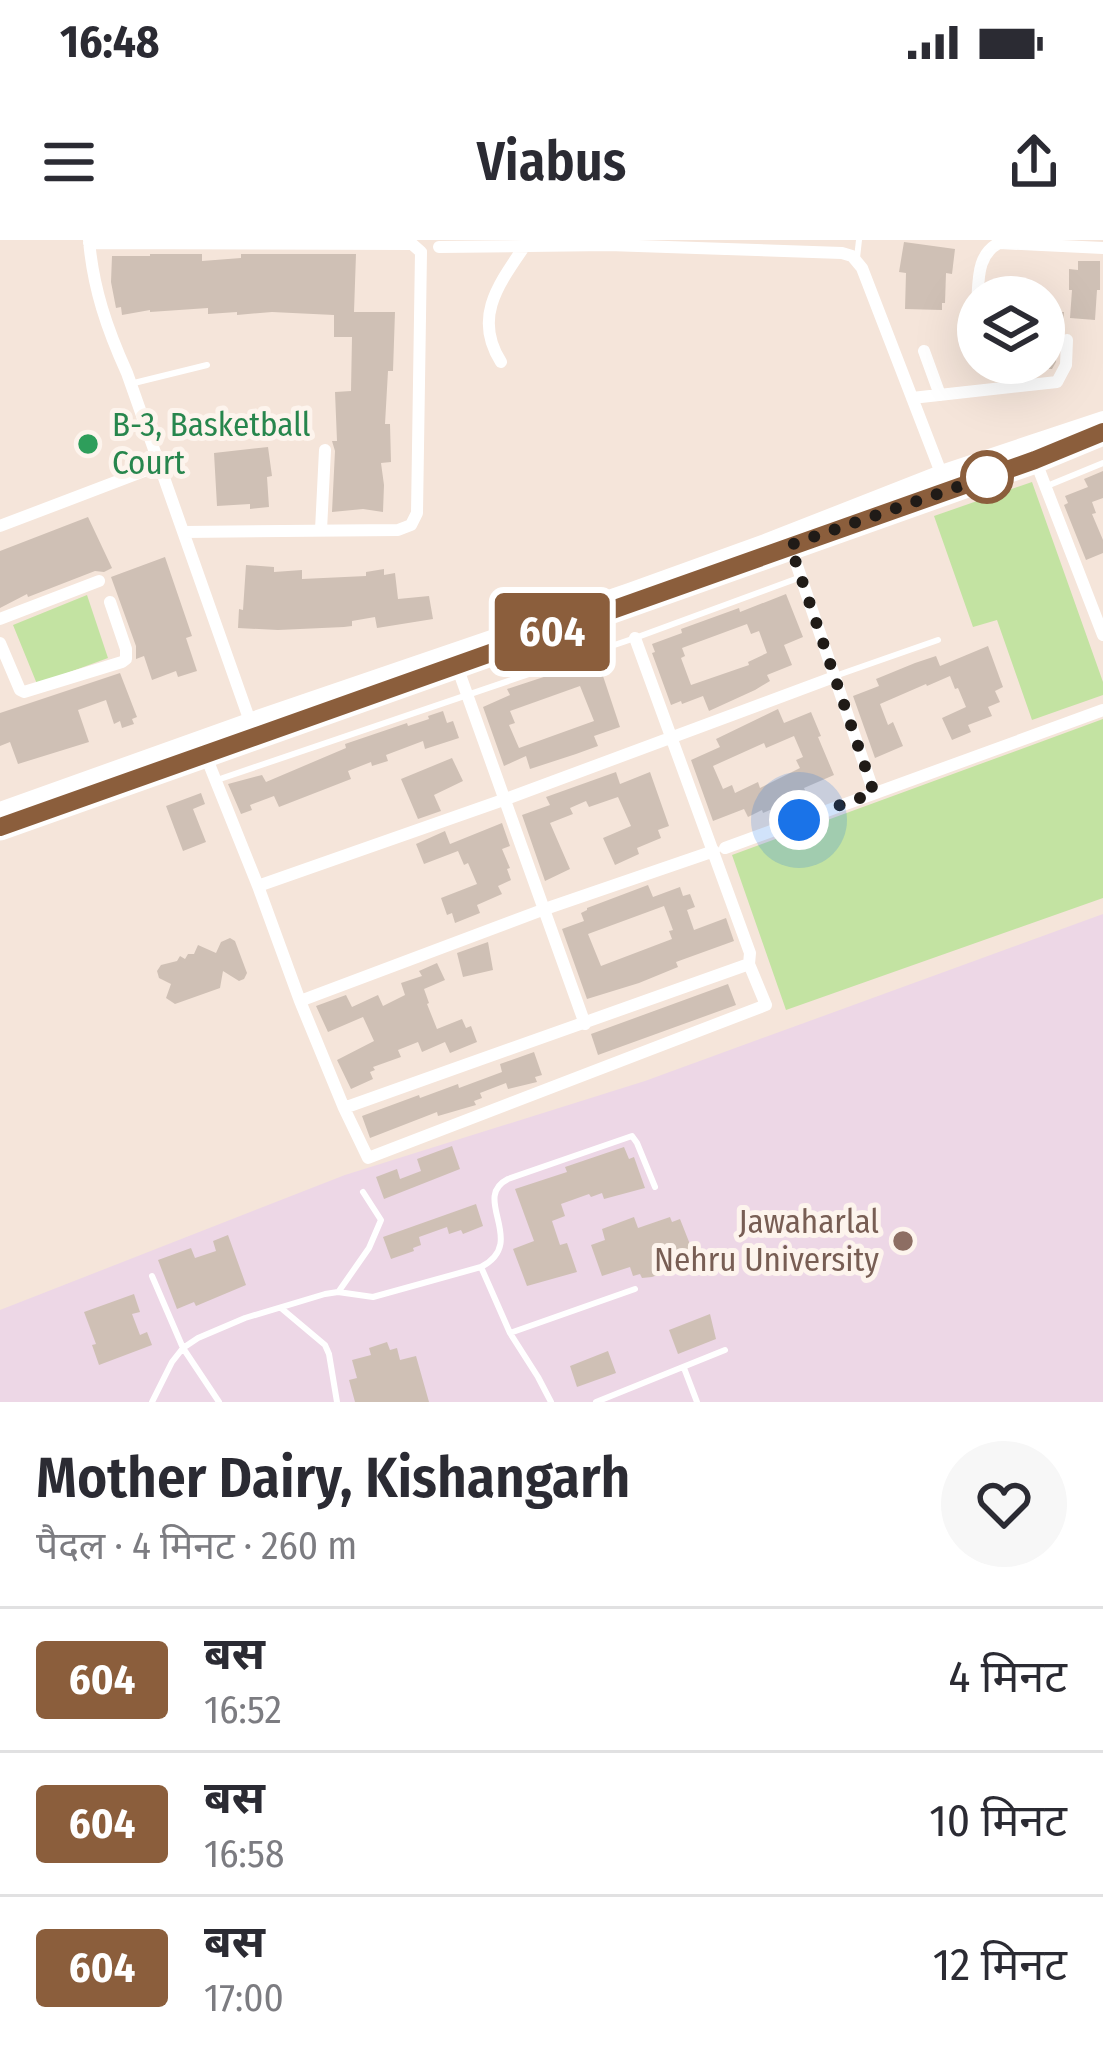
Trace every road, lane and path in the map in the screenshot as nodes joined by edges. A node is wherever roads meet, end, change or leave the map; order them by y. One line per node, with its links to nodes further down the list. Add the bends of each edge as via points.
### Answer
1 (859, 240): 7 (lane)
2 (89, 242): 13 (street, via 100,307); 25 (street, via 419,249 415,519 398,530)
3 (609, 243): 5 (street); 7 (street, via 842,253)
4 (439, 247): 5 (street)
5 (524, 247): 11 (street, via 497,286 489,318 489,343)
6 (1103, 248): 8 (street, via 998,243)
7 (857, 261): 15 (street)
8 (979, 276)
9 (1066, 340): 14 (street, via 1057,382)
10 (924, 351): 14 (street)
11 (501, 362)
12 (207, 365): 13 (lane)
13 (131, 384): 21 (street)
14 (940, 395): 15 (street)
15 (913, 398): 22 (street)
16 (1103, 419): 19 (street)
17 (1103, 433): 19 (street)
18 (325, 450): 25 (street)
19 (1032, 453): 22 (street); 23 (street)
20 (1103, 464): 23 (lane)
21 (160, 465): 24 (street); 26 (street)
22 (945, 482): 27 (street); 38 (street)
23 (1044, 488): 31 (street)
24 (0, 526)
25 (321, 530): 26 (street)
26 (184, 532): 42 (street)
27 (790, 545): 28 (street); 38 (street)
28 (801, 577): 35 (lane); 39 (street)
29 (99, 581): 33 (street)
30 (1103, 591): 31 (street)
31 (1088, 596): 34 (street)
32 (110, 602): 37 (street, via 126,649 122,662 24,692)
33 (0, 619)
34 (1103, 635)
35 (635, 638): 40 (lane); 43 (street)
36 (938, 640): 39 (lane)
37 (0, 643)
38 (455, 660): 40 (street); 42 (street)
39 (834, 676): 43 (street); 46 (street)
40 (469, 694): 45 (lane); 47 (street)
41 (1103, 710): 46 (street)
42 (253, 728): 44 (street)
43 (671, 736): 47 (street); 50 (street)
44 (202, 747): 45 (street); 48 (street); 49 (street)
45 (217, 780): 51 (street)
46 (874, 793): 50 (street)
47 (506, 799): 51 (street); 52 (street)
48 (0, 810)
49 (0, 827)
50 (720, 849): 52 (street); 53 (street)
51 (258, 886): 54 (street)
52 (545, 909): 54 (street); 55 (street)
53 (749, 964): 55 (street); 56 (street, via 766,1005 368,1158)
54 (300, 1001): 56 (street)
55 (585, 1024): 56 (street)
56 (344, 1108)
57 (655, 1187): 59 (lane, via 632,1136 499,1183 493,1195 501,1247)
58 (363, 1192): 62 (lane, via 381,1220)
59 (481, 1267): 62 (lane, via 374,1298); 64 (lane)
60 (152, 1276): 65 (lane)
61 (635, 1289): 64 (lane)
62 (338, 1292): 63 (lane)
63 (281, 1309): 65 (lane); 70 (lane, via 325,1345)
64 (509, 1333): 71 (lane)
65 (183, 1348): 68 (lane); 69 (lane)
66 (724, 1350): 67 (lane)
67 (684, 1368): 72 (lane); 73 (lane)
68 (152, 1402)
69 (219, 1402)
70 (337, 1402)
71 (551, 1402)
72 (596, 1402)
73 (697, 1402)

